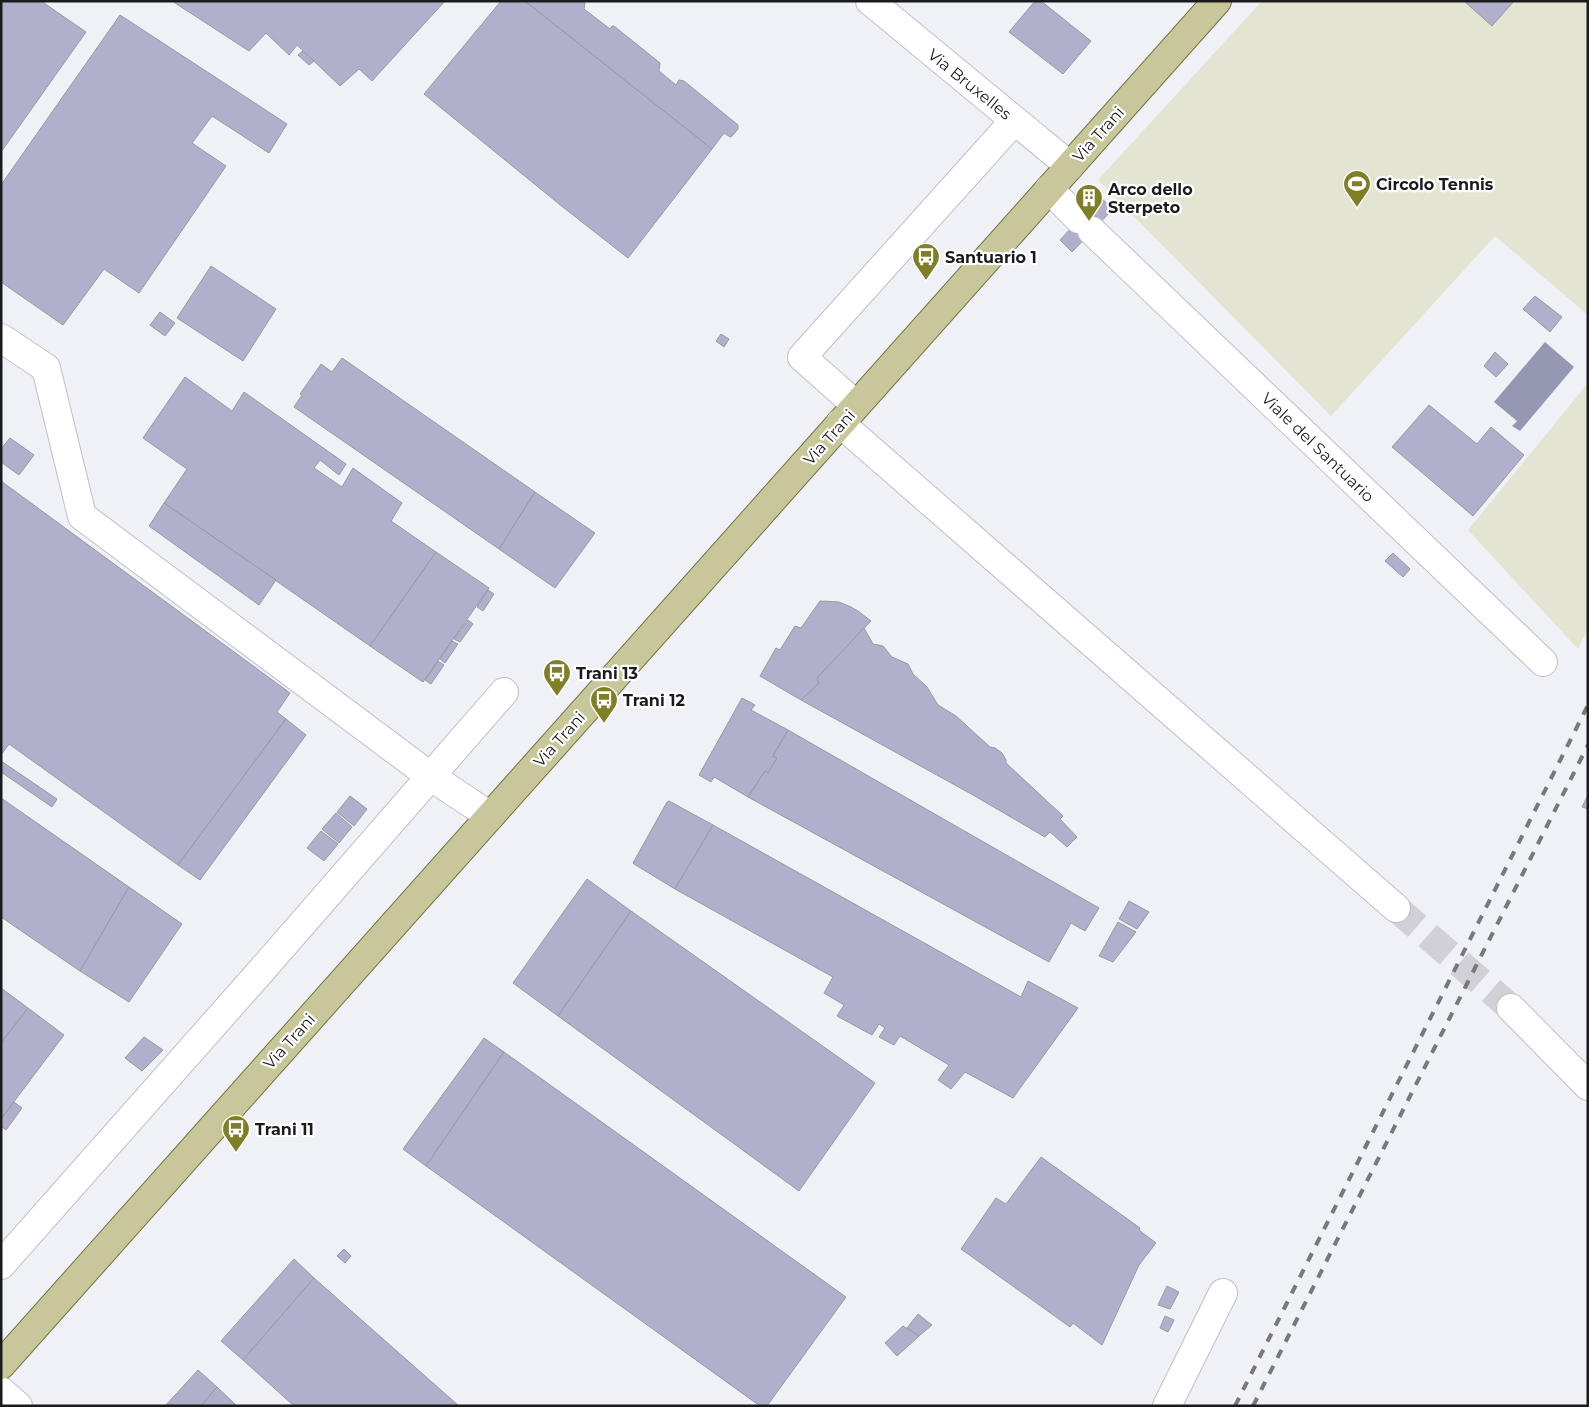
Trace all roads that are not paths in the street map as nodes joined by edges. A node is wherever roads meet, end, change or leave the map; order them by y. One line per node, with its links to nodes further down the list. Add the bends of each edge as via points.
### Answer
1 (870, 1): 3 (street, Via Bruxelles)
2 (1217, 1): 4 (main road, Via Trani)
3 (1014, 120): 4 (street, Via Bruxelles); 7 (street, via 802,357)
4 (1070, 166): 5 (main road, Via Trani)
5 (1049, 189): 7 (main road, Via Trani); 8 (street, Viale del Santuario)
6 (1, 338): 10 (street, via 46,368 82,516)
7 (848, 414): 11 (main road, Via Trani); 12 (street)
8 (1543, 662)
9 (504, 692): 10 (street)
10 (430, 776): 11 (street); 15 (street)
11 (490, 816): 17 (main road, Via Trani)
12 (1396, 908)
13 (1511, 1008): 14 (street)
14 (1588, 1086)
15 (1, 1265)
16 (1223, 1293): 20 (street)
17 (1, 1365)
18 (1, 1391): 19 (street)
19 (18, 1406)
20 (1167, 1406)

